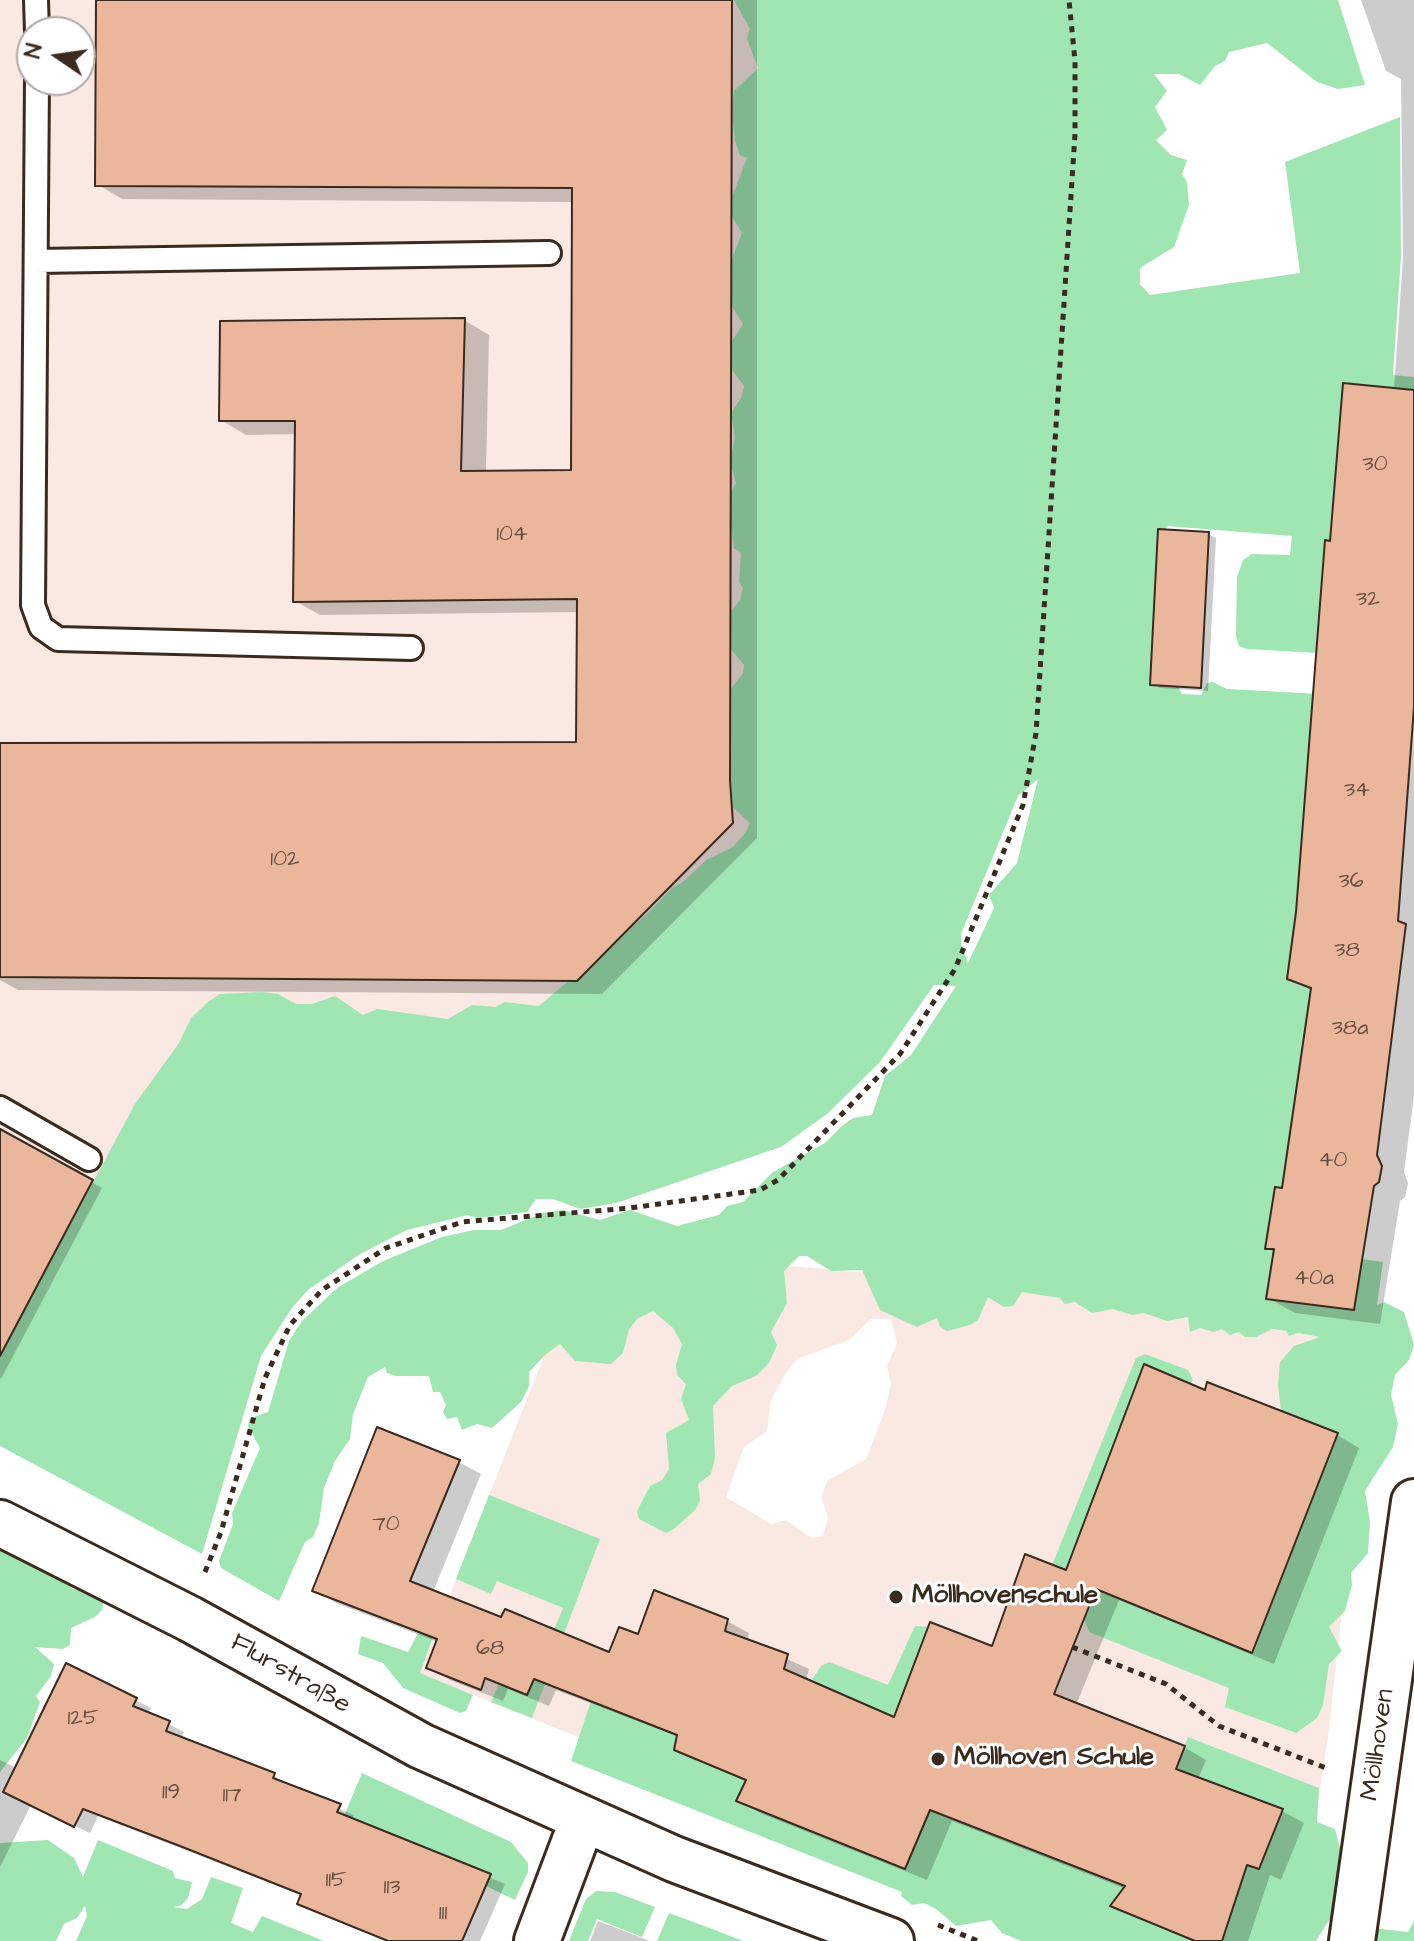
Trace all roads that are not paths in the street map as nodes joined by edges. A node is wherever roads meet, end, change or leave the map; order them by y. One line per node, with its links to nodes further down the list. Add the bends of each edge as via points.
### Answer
1 (37, 96): 3 (lane)
2 (549, 253): 3 (lane)
3 (36, 261): 4 (lane, via 33,605 41,627 58,639)
4 (411, 648)
5 (0, 1108): 6 (lane)
6 (89, 1159)
7 (1414, 1502): 12 (street, Möllhoven)
8 (0, 1523): 9 (street, Flurstraße, via 190,1619 381,1727)
9 (583, 1819): 10 (street); 11 (street, Flurstraße)
10 (537, 1941)
11 (891, 1941)
12 (1352, 1941)

